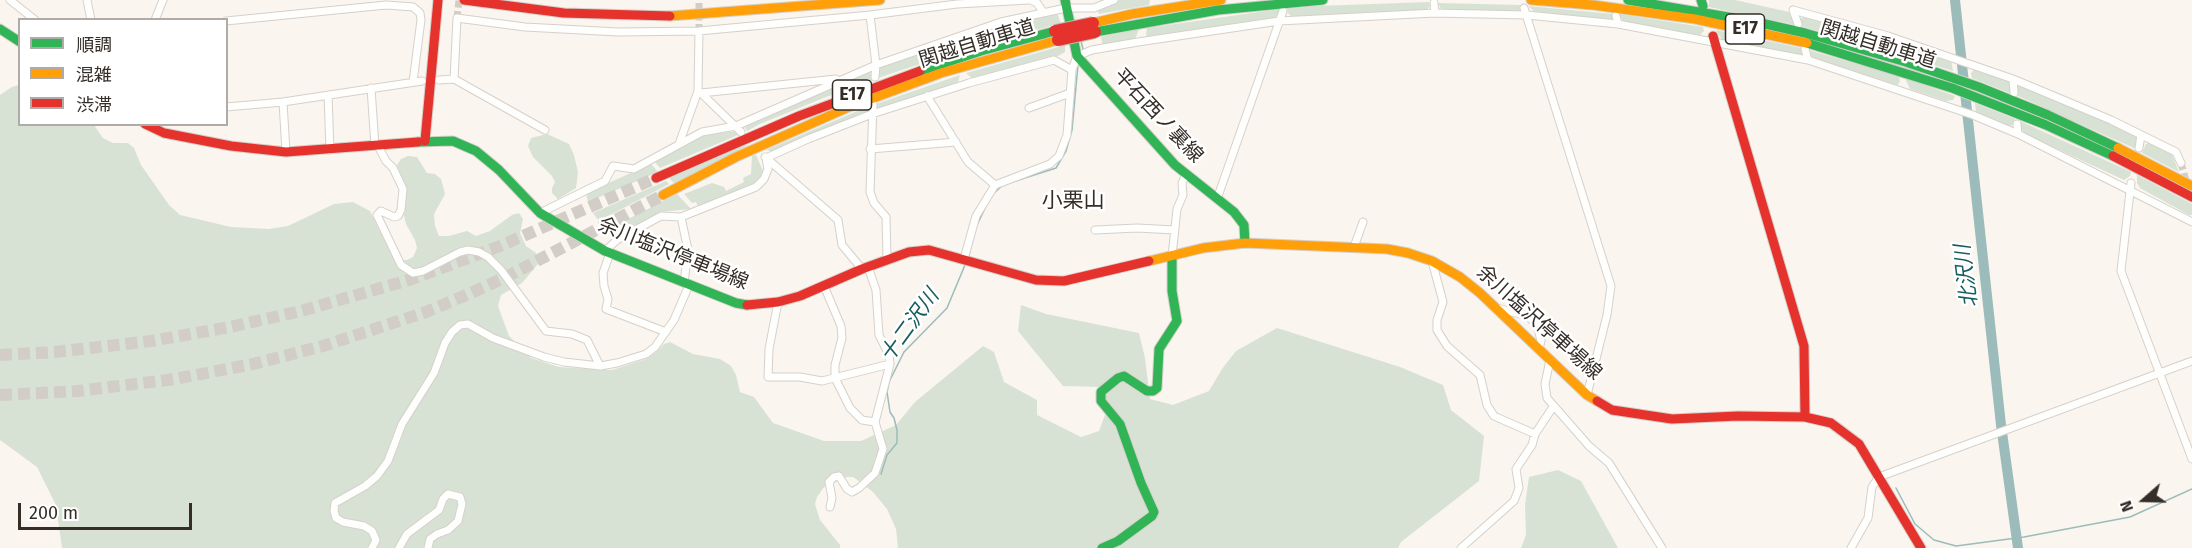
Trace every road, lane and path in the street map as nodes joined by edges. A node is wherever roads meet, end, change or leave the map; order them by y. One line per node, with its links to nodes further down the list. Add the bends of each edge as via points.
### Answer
1 (10, 0): 21 (street)
2 (87, 0): 22 (street)
3 (163, 0): 23 (street)
4 (438, 0): 65 (main road)
5 (464, 0): 6 (main road, via 564,13 660,17)
6 (880, 0)
7 (1030, 0): 17 (street); 19 (street)
8 (1114, 0): 14 (street, via 1094,8)
9 (1221, 0): 28 (main road, 関越自動車道 / E17, via 1132,14)
10 (1323, 0): 28 (main road, 関越自動車道 / E17)
11 (1628, 0): 46 (main road, 関越自動車道 / E17, via 1696,10 1857,47)
12 (384, 2): 24 (street); 45 (street, via 413,7 420,13)
13 (1434, 3): 18 (street)
14 (1066, 4): 17 (street); 35 (main road, 平石西ノ裏線)
15 (1528, 8): 18 (street); 26 (street); 46 (main road, 関越自動車道 / E17, via 1643,11 1747,30); 107 (street, via 1611,286)
16 (1283, 11): 25 (street)
17 (1043, 12): 37 (street, via 1001,22)
18 (1435, 13): 25 (street)
19 (870, 15): 30 (street); 37 (street)
20 (1616, 15): 26 (street)
21 (32, 18)
22 (91, 18)
23 (156, 18)
24 (228, 21)
25 (1279, 21): 35 (street, via 1138,42); 82 (street)
26 (1618, 24): 32 (street)
27 (1798, 24): 42 (street, via 1793,10 1888,36)
28 (1094, 27): 31 (main road, 関越自動車道 / E17, bridge)
29 (0, 29): 33 (main road)
30 (699, 31): 40 (street, via 607,32 457,18); 48 (street)
31 (1057, 35): 76 (main road, 関越自動車道 / E17, via 981,51 892,80); 80 (main road, 関越自動車道 / E17, via 849,107 757,147)
32 (1714, 40): 36 (street); 109 (main road, via 1804,346)
33 (18, 41)
34 (1805, 49): 36 (street)
35 (1077, 56): 38 (street); 75 (main road, 平石西ノ裏線)
36 (1808, 60): 63 (street, via 1961,110)
37 (876, 65): 39 (street); 41 (street)
38 (1072, 70): 50 (street); 53 (street, via 1054,60)
39 (875, 77)
40 (454, 79): 43 (street); 62 (street)
41 (841, 79): 48 (street); 61 (street)
42 (2013, 79): 51 (street); 64 (street)
43 (440, 80)
44 (422, 81): 45 (street)
45 (413, 82): 47 (street)
46 (1951, 83): 49 (main road, 関越自動車道 / E17)
47 (371, 88): 52 (street); 68 (street)
48 (700, 92): 61 (street); 67 (street)
49 (1979, 92): 78 (main road, 関越自動車道 / E17, via 2092,135); 81 (main road, 関越自動車道 / E17)
50 (1070, 93): 57 (street); 77 (street, via 1067,135 1059,156 1050,165)
51 (2014, 93)
52 (328, 95): 54 (street); 71 (street)
53 (927, 96): 58 (street); 66 (street)
54 (283, 102): 56 (street); 72 (street)
55 (873, 104): 58 (street)
56 (228, 107)
57 (1029, 108)
58 (872, 114): 70 (street); 73 (street)
59 (2018, 124): 63 (street)
60 (149, 126): 72 (main road, 余川塩沢停車場線, via 164,133 231,146)
61 (739, 129): 67 (street, via 702,132)
62 (545, 130)
63 (2018, 134): 79 (street)
64 (2141, 135): 69 (street); 74 (street, via 2176,152)
65 (425, 141): 68 (main road, 余川塩沢停車場線); 83 (main road, 余川塩沢停車場線, via 453,141 476,151)
66 (956, 142): 70 (street); 77 (street, via 968,162)
67 (679, 144): 83 (street, via 634,169 613,166 605,181)
68 (376, 146): 71 (main road, 余川塩沢停車場線); 104 (street, via 403,189 398,216 394,218 381,211 377,214 401,265 413,273 423,272 468,250 488,256 546,331 587,340)
69 (2139, 148)
70 (870, 149): 93 (street, via 870,192 886,217)
71 (330, 150): 72 (main road, 余川塩沢停車場線)
72 (286, 152)
73 (765, 156): 84 (street, via 768,169 756,187); 96 (street, via 838,220 842,245)
74 (2181, 163)
75 (1186, 175): 82 (main road, 平石西ノ裏線); 88 (street)
76 (656, 178)
77 (995, 185): 94 (street, via 976,216)
78 (2192, 186)
79 (2130, 187): 86 (street); 105 (street, via 2121,271)
80 (663, 195)
81 (2192, 197)
82 (1217, 199): 89 (main road, 平石西ノ裏線, via 1244,225)
83 (540, 213): 91 (main road, 余川塩沢停車場線)
84 (681, 217): 91 (street, via 661,216 617,240); 97 (street, via 688,250)
85 (1363, 222): 90 (street)
86 (2192, 222)
87 (1095, 230): 88 (street)
88 (1175, 230): 92 (street)
89 (1245, 243): 90 (main road, 余川塩沢停車場線); 92 (main road, 余川塩沢停車場線)
90 (1354, 247): 95 (main road, 余川塩沢停車場線, via 1387,249)
91 (608, 252): 97 (main road, 余川塩沢停車場線); 100 (street, via 603,273 606,309)
92 (1172, 256): 94 (main road, 余川塩沢停車場線, via 1064,281 1035,280); 118 (main road, via 1177,321 1159,349 1157,388 1147,391 1124,376 1101,392 1101,401 1120,424 1154,512 1118,541)
93 (887, 259): 94 (main road, 余川塩沢停車場線, via 929,250); 96 (main road, 余川塩沢停車場線)
94 (964, 259)
95 (1432, 261): 101 (main road, 余川塩沢停車場線, via 1460,277 1496,307); 111 (street, via 1443,302 1437,330 1448,346 1480,375 1487,405 1494,416)
96 (865, 268): 98 (main road, 余川塩沢停車場線); 103 (street, via 876,290 879,335)
97 (687, 284): 99 (main road, 余川塩沢停車場線, via 736,303); 100 (street)
98 (825, 286): 99 (main road, 余川塩沢停車場線); 106 (street, via 841,326)
99 (778, 302): 106 (street, via 768,376 822,381)
100 (666, 332): 104 (street, via 646,354)
101 (1550, 360): 107 (main road, 余川塩沢停車場線); 108 (street, via 1545,384 1546,398)
102 (2192, 361): 105 (street)
103 (890, 364): 106 (street); 110 (street)
104 (600, 366): 115 (street, via 544,357 468,324 460,325 445,343 434,373 402,424 388,461 371,481 335,503 336,518 372,531)
105 (2159, 373): 112 (street); 113 (street)
106 (835, 378): 110 (street, via 850,408 862,420)
107 (1587, 395): 109 (main road, 余川塩沢停車場線, via 1612,410 1642,416)
108 (1553, 407): 111 (street); 120 (street, via 1609,463)
109 (1805, 417): 113 (main road, 余川塩沢停車場線, via 1831,423 1859,444)
110 (875, 422): 114 (street, via 883,448 875,473 852,492 839,476 834,477 830,482)
111 (1535, 434): 119 (street, via 1516,470 1519,488 1514,501)
112 (2192, 459)
113 (1879, 477): 121 (street, via 1872,487 1868,518); 122 (main road, 余川塩沢停車場線)
114 (830, 507)
115 (372, 548)
116 (399, 548): 117 (street, via 407,534 439,510 448,494 460,497 458,521 430,539)
117 (428, 548)
118 (1101, 548)
119 (1461, 548)
120 (1662, 548)
121 (1851, 548)
122 (1921, 548)

